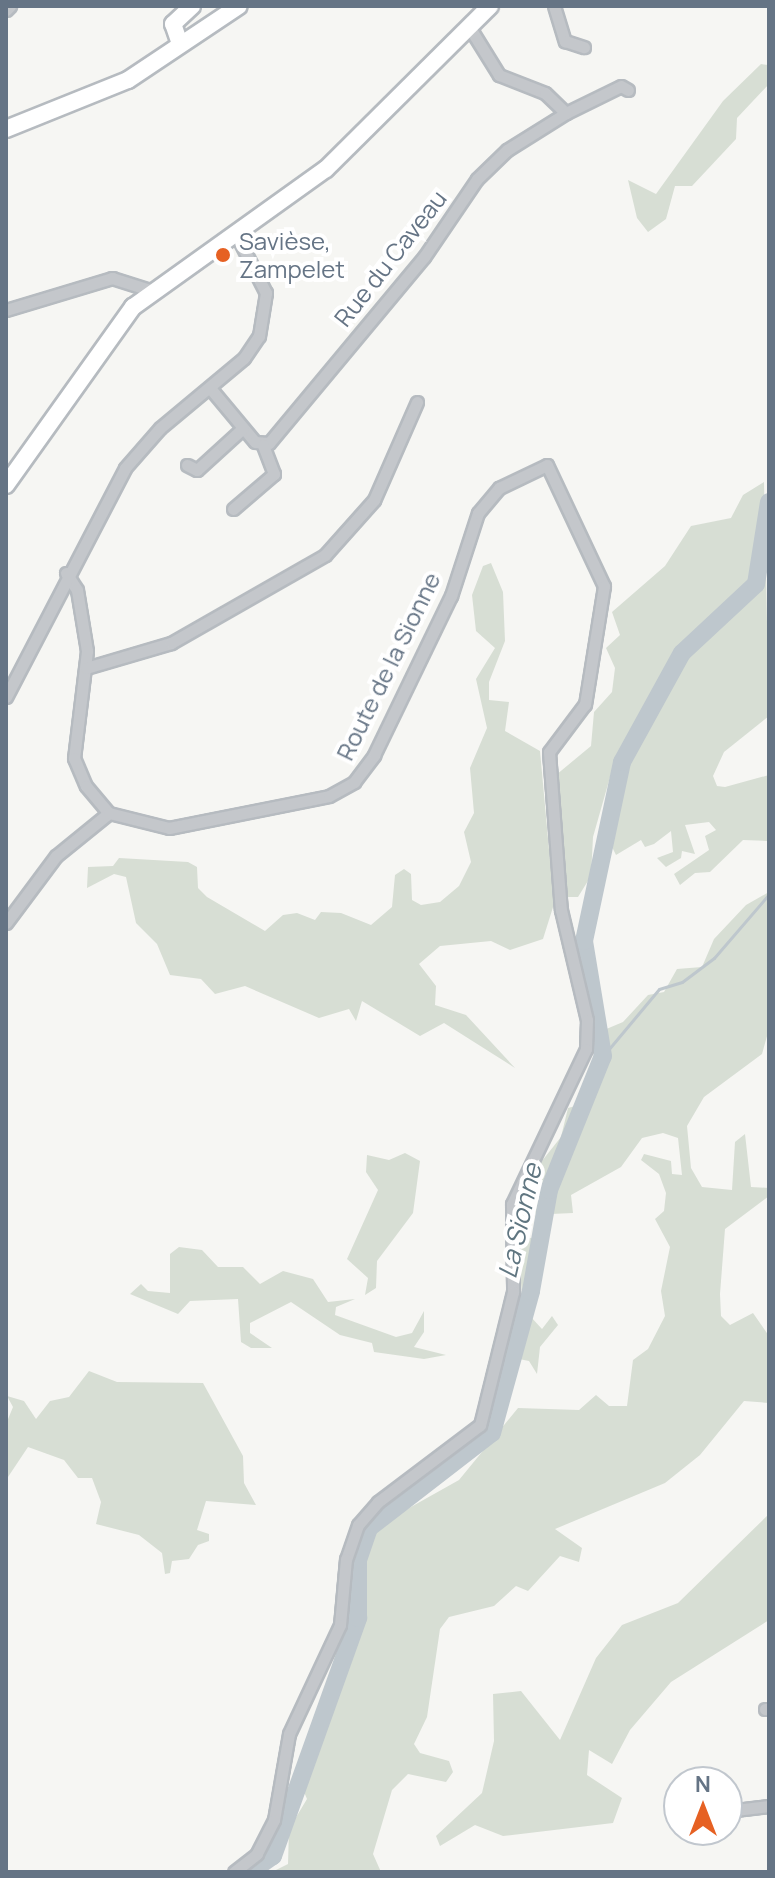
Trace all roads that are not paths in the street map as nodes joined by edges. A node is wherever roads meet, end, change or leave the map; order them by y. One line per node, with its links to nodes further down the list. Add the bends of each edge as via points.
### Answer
1 (192, 6): 6 (street, via 173,24)
2 (239, 6): 6 (street)
3 (490, 6): 5 (street)
4 (554, 6): 7 (street, via 565,41)
5 (468, 25): 9 (street, via 499,75 545,93); 11 (street, via 377,124)
6 (179, 41): 10 (street, via 111,89)
7 (584, 47)
8 (628, 90): 9 (street, Rue du Caveau, via 621,86)
9 (566, 113): 17 (street, Rue du Caveau, via 507,150 477,179 424,257)
10 (6, 129)
11 (237, 236): 12 (street); 14 (street, via 266,293 267,315 249,352)
12 (153, 291): 13 (street, via 112,278); 19 (street, via 115,329)
13 (6, 310)
14 (210, 388): 16 (street); 21 (street, via 157,431 125,468)
15 (417, 402): 22 (street, via 374,500 325,555 171,643)
16 (243, 428): 17 (street); 18 (street, via 197,470)
17 (263, 445): 20 (street, via 274,474)
18 (187, 465)
19 (6, 485)
20 (233, 509)
21 (66, 573): 22 (street, via 74,580 83,616); 23 (street, via 27,664)
22 (86, 668): 24 (street, via 72,746 83,782)
23 (6, 697)
24 (109, 813): 25 (street, via 56,856); 28 (street, Route de la Sionne, via 169,828 329,796 354,782 451,596 478,513 499,488 547,465 604,586 585,704 549,752 561,910 587,1020 586,1049 512,1204 513,1292 480,1425 378,1502 358,1525 346,1559 340,1625 289,1734 274,1820 257,1854)
25 (6, 923)
26 (769, 1806): 27 (street)
27 (743, 1809)
28 (234, 1872)

